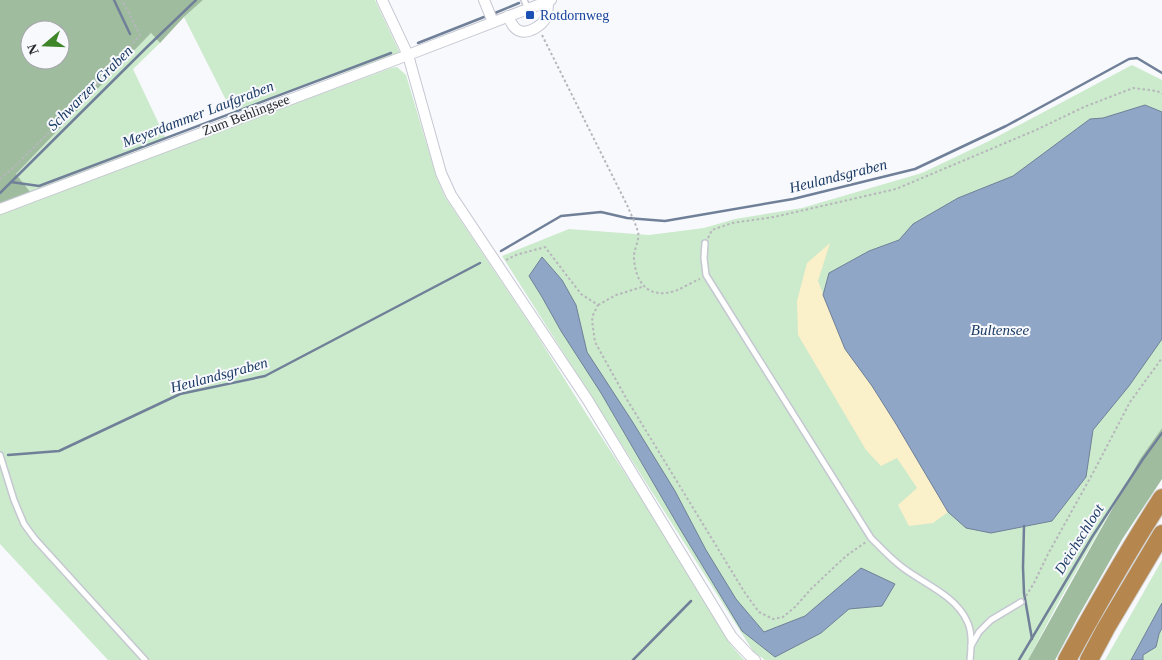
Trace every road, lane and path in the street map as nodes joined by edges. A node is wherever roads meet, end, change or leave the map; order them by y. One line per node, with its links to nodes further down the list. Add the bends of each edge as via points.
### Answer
1 (122, 0): 11 (path, via 140,36 94,88)
2 (382, 0): 9 (street)
3 (484, 0): 7 (street)
4 (549, 0): 5 (street, Zum Behlingsee); 8 (street, Zum Behlingsee, via 547,16)
5 (526, 4): 6 (street, Zum Behlingsee)
6 (508, 16): 7 (street, Zum Behlingsee); 8 (street, via 520,31)
7 (492, 22): 9 (street, Zum Behlingsee)
8 (538, 27): 16 (path, via 639,234 634,258)
9 (408, 55): 12 (street, Zum Behlingsee); 14 (street, via 441,173 451,195)
10 (1162, 94): 13 (path, via 1133,88 896,189 774,217 732,223 712,230)
11 (0, 179)
12 (0, 208)
13 (705, 243): 15 (lane)
14 (498, 266): 17 (path, via 516,255 545,247 581,294); 27 (street, via 586,399 732,637)
15 (706, 276): 16 (path, via 675,291 662,293); 22 (lane)
16 (643, 287): 17 (path, via 616,295)
17 (598, 305): 22 (path, via 592,321 595,342 626,398 759,612 773,619 783,617 846,556)
18 (1162, 358): 23 (path, via 1130,402)
19 (0, 455): 26 (lane, via 24,524)
20 (1162, 498): 29 (highway)
21 (1162, 534): 30 (highway)
22 (870, 538): 25 (lane, via 901,566 952,600 967,621)
23 (1027, 595)
24 (1021, 602): 25 (lane, via 991,620)
25 (971, 646): 28 (lane)
26 (144, 660)
27 (755, 660)
28 (970, 660)
29 (1067, 660)
30 (1089, 660)

